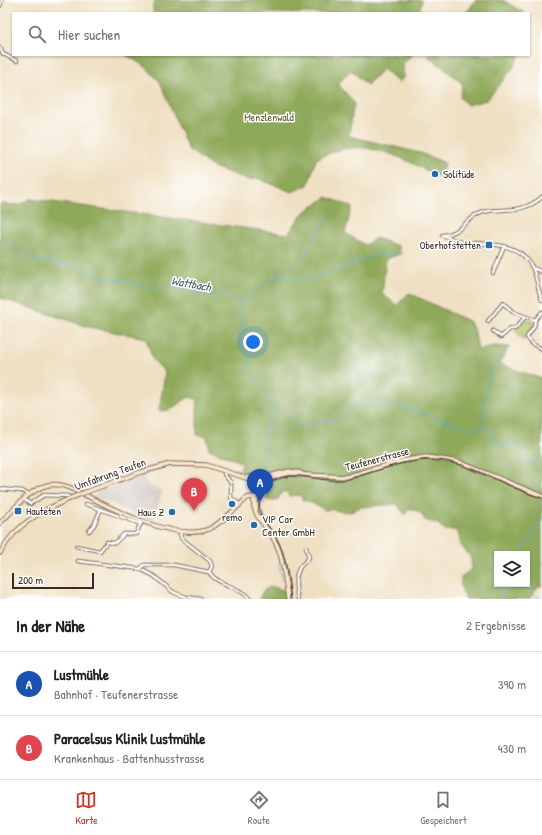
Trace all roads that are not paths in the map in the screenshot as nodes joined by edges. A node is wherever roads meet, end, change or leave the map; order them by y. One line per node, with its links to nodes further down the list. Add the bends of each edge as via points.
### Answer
1 (2, 0): 2 (street)
2 (0, 6)
3 (0, 48): 4 (street, via 3,54)
4 (17, 61)
5 (542, 197): 6 (street, via 520,210 481,213 458,231 442,236 469,245 474,243)
6 (504, 246): 7 (street, via 520,252); 9 (street)
7 (533, 268): 8 (street); 10 (street)
8 (542, 272)
9 (493, 273)
10 (542, 300)
11 (542, 312): 13 (street)
12 (525, 317): 13 (street); 14 (street, via 513,312 503,303); 15 (street, via 515,329 510,329 501,337)
13 (535, 320): 16 (street, via 528,340)
14 (488, 321)
15 (493, 330)
16 (542, 349)
17 (224, 474): 26 (street, via 231,483 231,498)
18 (261, 480): 22 (main road, Teufenerstrasse, via 289,471 333,478 346,477 407,460 437,458 459,462); 23 (main road); 34 (main road, Umfahrung Teufen, bridge, via 206,465 171,464 141,472 78,495 30,518 11,535)
19 (0, 488): 20 (street, via 22,491)
20 (30, 496): 24 (main road); 28 (main road, via 41,487 59,485 74,489)
21 (68, 496): 24 (street, via 44,495 30,504)
22 (542, 496)
23 (254, 499): 26 (main road, via 248,497); 40 (main road, via 254,510 279,550)
24 (25, 500): 29 (main road)
25 (86, 504): 27 (street)
26 (239, 504): 31 (main road, via 208,529 194,533)
27 (101, 509): 28 (street); 30 (street)
28 (142, 522): 31 (main road); 32 (street, via 136,534 124,534 114,543 107,542 100,551)
29 (0, 523)
30 (89, 531)
31 (180, 532): 37 (street, via 181,538 210,562 212,566)
32 (76, 546)
33 (306, 548): 41 (street, via 309,557 300,567 296,580)
34 (0, 553)
35 (78, 561): 36 (street)
36 (140, 569): 37 (street, via 144,564 174,565); 38 (street, via 154,576 173,592)
37 (209, 572): 39 (street)
38 (201, 599)
39 (250, 599)
40 (288, 599)
41 (298, 599)

